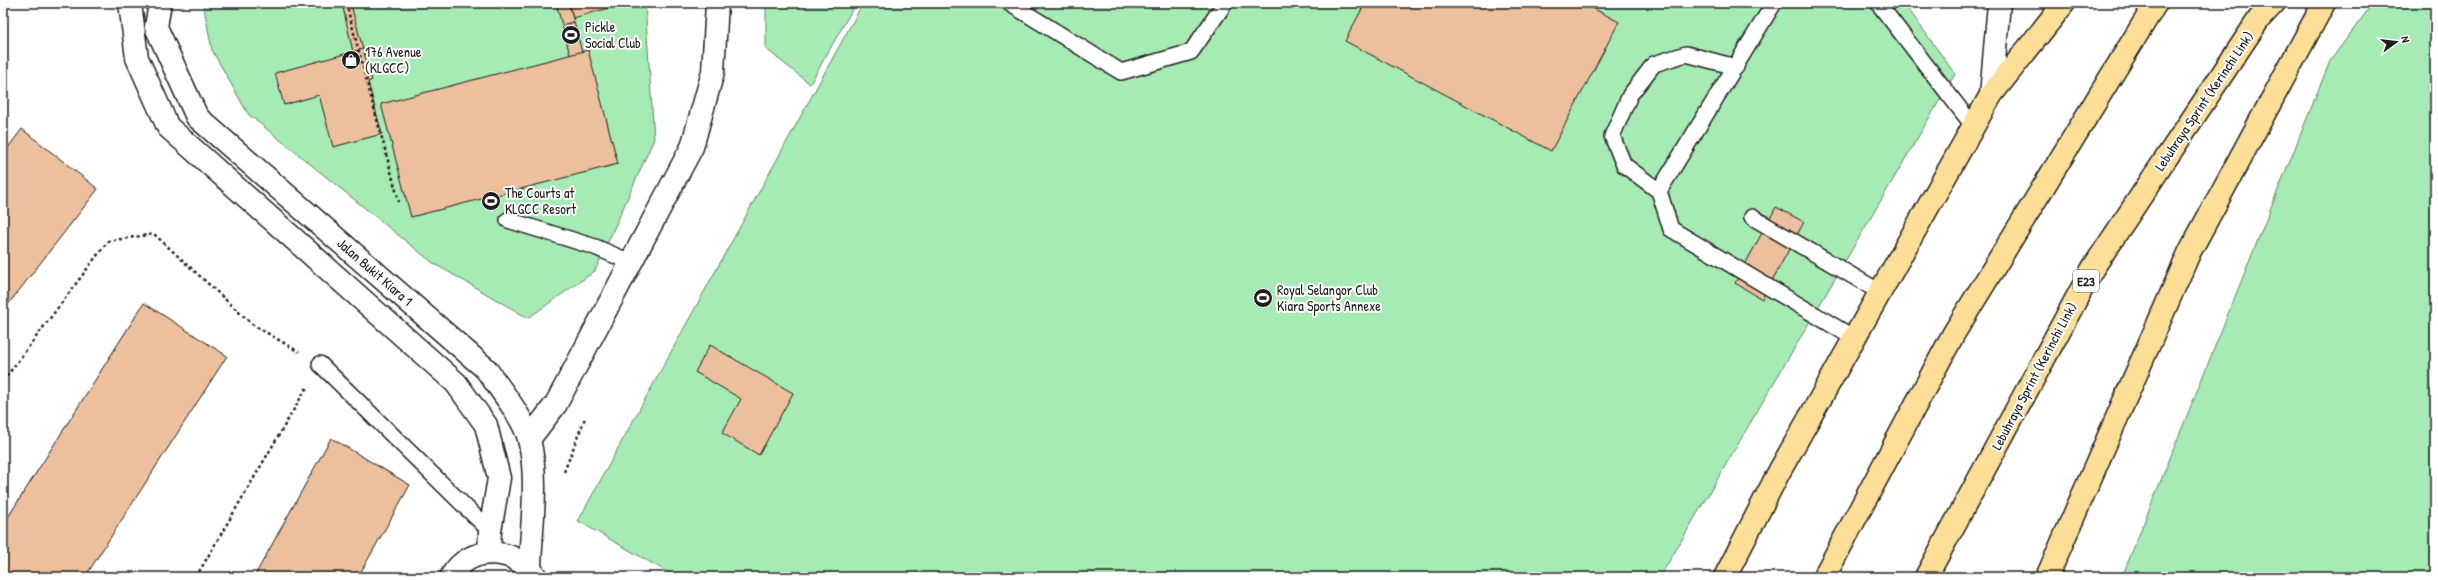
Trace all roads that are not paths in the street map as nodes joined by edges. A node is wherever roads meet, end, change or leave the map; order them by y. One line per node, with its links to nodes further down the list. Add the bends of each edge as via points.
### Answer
1 (130, 3): 24 (street, Jalan Bukit Kiara 1, via 137,58 168,127 456,383 486,425 499,478)
2 (160, 3): 23 (street, Jalan Bukit Kiara 1, via 156,26 197,117 486,369 508,400)
3 (717, 3): 19 (street, via 712,72 692,147)
4 (1009, 3): 5 (lane, via 1120,72 1191,52)
5 (1224, 3)
6 (1774, 3): 13 (lane)
7 (1878, 3): 15 (lane)
8 (1999, 3): 14 (street)
9 (2064, 3): 14 (highway)
10 (2156, 3): 29 (highway, via 1954,334)
11 (2274, 3): 30 (highway, Lebuhraya Sprint (Kerinchi Link) / E23, via 2259,19 2093,268)
12 (2324, 3): 31 (highway, via 2190,251)
13 (1736, 67): 16 (lane); 16 (lane, via 1686,54 1654,64 1630,95 1612,136 1624,165)
14 (1991, 95): 15 (highway)
15 (1974, 127): 20 (highway)
16 (1659, 191): 21 (lane, via 1671,228)
17 (1752, 217): 20 (lane)
18 (508, 220): 19 (lane, via 595,247)
19 (630, 262): 23 (street, via 556,404)
20 (1880, 292): 21 (highway)
21 (1854, 338): 28 (highway, via 1779,472)
22 (320, 364): 24 (lane)
23 (528, 439): 26 (street, Jalan Bukit Kiara 1, via 533,476)
24 (490, 531): 25 (street, Jalan Bukit Kiara 1)
25 (489, 553): 26 (street, via 504,554 518,559); 27 (street, via 475,556 462,564)
26 (534, 572)
27 (451, 577)
28 (1725, 577)
29 (1824, 577)
30 (1926, 577)
31 (2047, 577)

